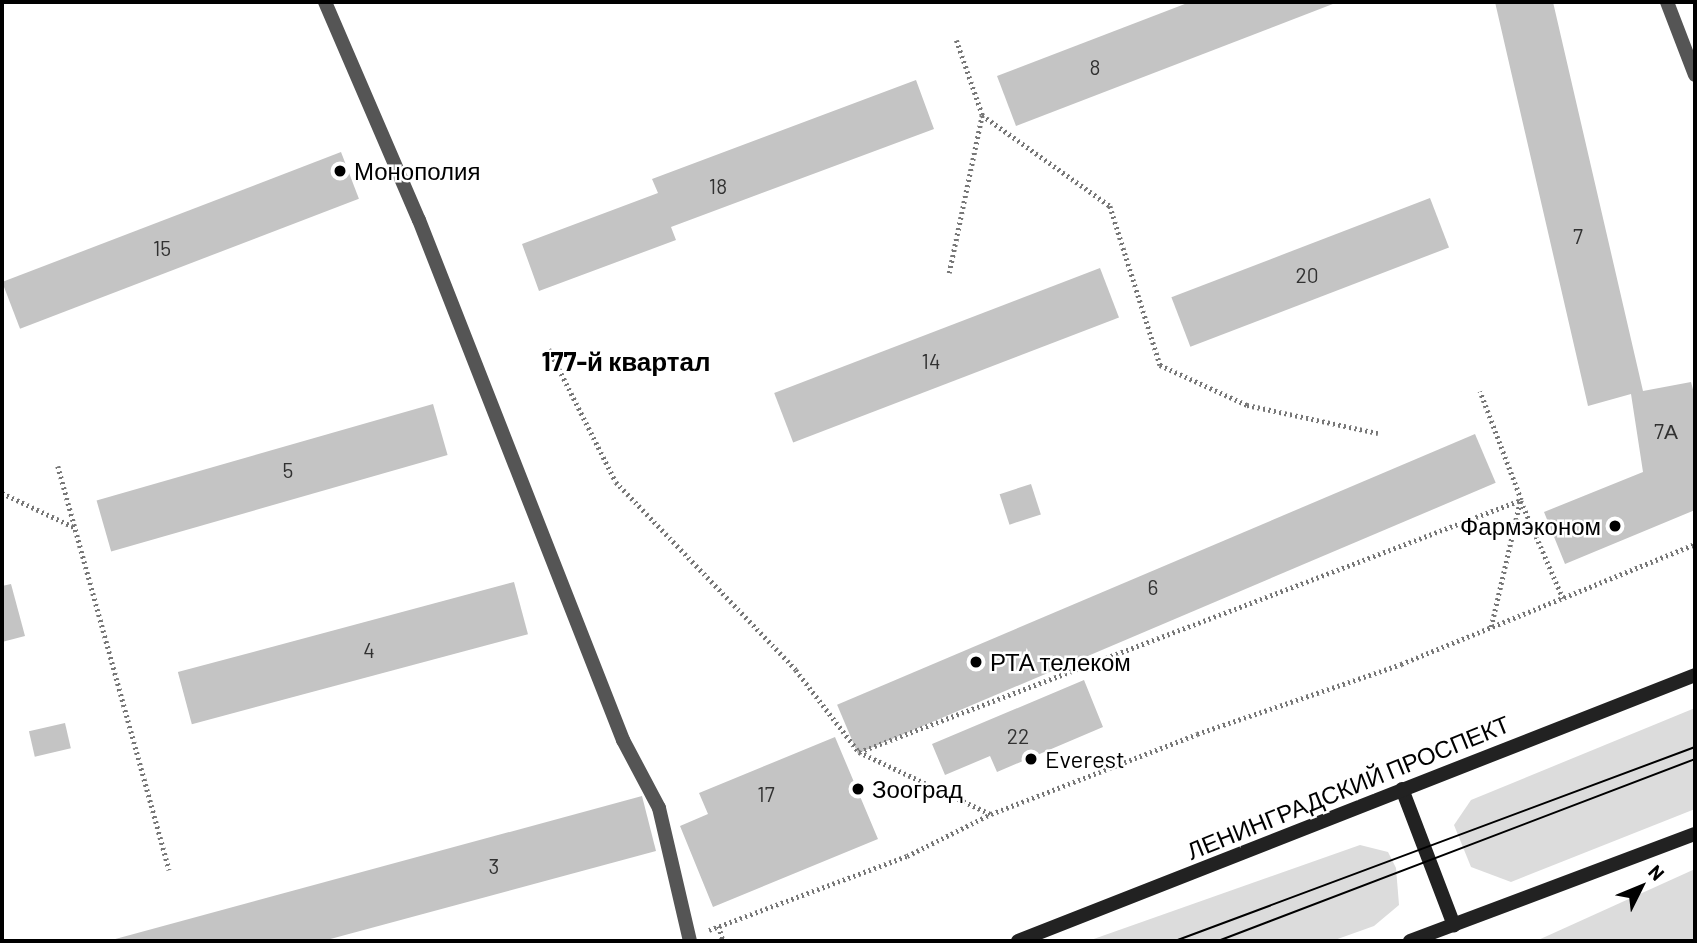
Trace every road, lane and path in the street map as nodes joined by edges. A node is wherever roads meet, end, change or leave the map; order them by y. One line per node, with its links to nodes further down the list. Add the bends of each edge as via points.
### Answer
1 (325, 2): 25 (street, via 419,220 623,740 659,808)
2 (1667, 2): 4 (street)
3 (956, 40): 5 (path)
4 (1695, 75)
5 (982, 115): 6 (path); 9 (path, via 1110,206 1160,365 1247,405)
6 (949, 273)
7 (550, 348): 18 (path, via 616,482 796,670)
8 (1480, 392): 12 (path)
9 (1378, 433)
10 (58, 466): 13 (path)
11 (2, 493): 13 (path)
12 (1521, 500): 15 (path); 16 (path); 18 (path)
13 (74, 528): 22 (path)
14 (1695, 544): 15 (path)
15 (1563, 598): 16 (path)
16 (1491, 627): 20 (path)
17 (1695, 675): 19 (main road, ЛЕНИНГРАДСКИЙ ПРОСПЕКТ)
18 (859, 752): 20 (path)
19 (1402, 789): 23 (main road); 27 (main road, ЛЕНИНГРАДСКИЙ ПРОСПЕКТ)
20 (991, 814): 24 (path, via 907,856)
21 (1695, 834): 23 (main road)
22 (169, 870)
23 (1454, 925): 28 (main road)
24 (719, 926): 25 (path); 26 (path)
25 (690, 940)
26 (723, 941)
27 (1018, 941)
28 (1409, 941)

